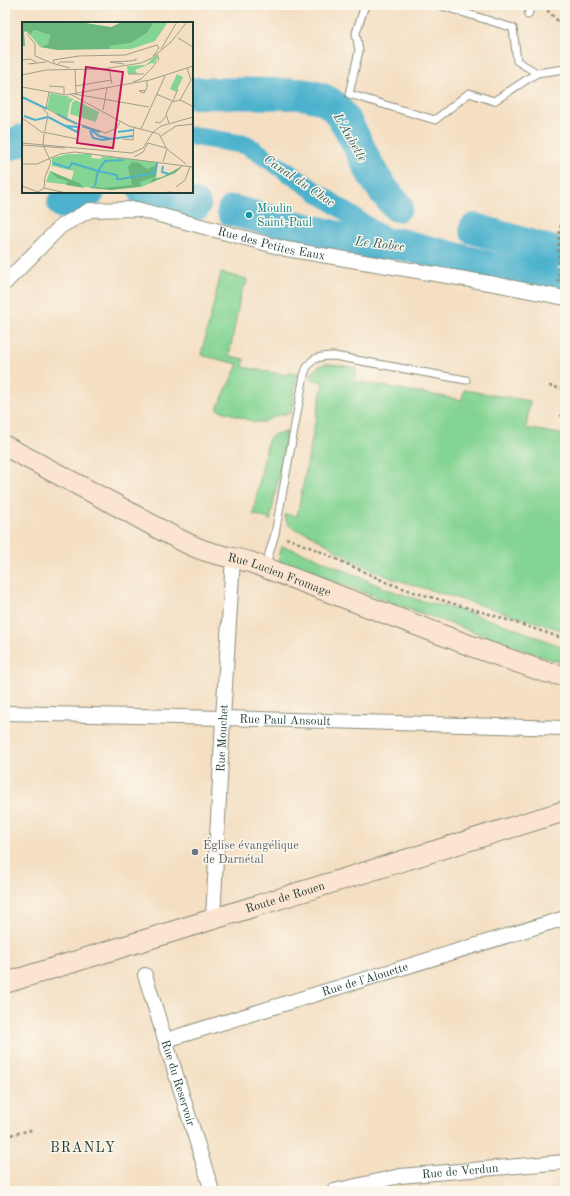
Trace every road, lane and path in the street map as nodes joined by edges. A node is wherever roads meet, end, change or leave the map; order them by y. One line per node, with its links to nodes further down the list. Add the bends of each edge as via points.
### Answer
1 (365, 5): 8 (lane, via 356,33 359,51 349,94 435,120 469,93 494,101)
2 (440, 5): 8 (lane, via 513,28 517,61)
3 (531, 5): 5 (lane)
4 (541, 5): 6 (path, via 558,21)
5 (528, 15)
6 (565, 34)
7 (565, 69): 8 (lane)
8 (537, 73)
9 (565, 196): 11 (path, via 559,238)
10 (5, 283): 11 (street, Rue des Petites Eaux, via 61,226 90,210 136,209 286,249)
11 (561, 297)
12 (466, 380): 18 (lane, via 334,356 316,358 310,363 304,375)
13 (549, 386): 14 (path)
14 (565, 389)
15 (560, 415): 16 (path)
16 (565, 416)
17 (5, 446): 19 (street, Rue Lucien Fromage, via 184,542)
18 (275, 534): 20 (lane); 21 (path, via 317,550 388,583)
19 (233, 558): 20 (street, Rue Lucien Fromage); 24 (street, Rue Mouchet)
20 (265, 567): 22 (street, Rue Lucien Fromage, via 481,649 545,672)
21 (565, 639)
22 (565, 676)
23 (5, 713): 24 (street, Rue Paul Ansoult)
24 (223, 718): 25 (street, Rue Paul Ansoult); 28 (street, Rue Mouchet)
25 (565, 728)
26 (565, 811): 28 (street, Route de Rouen)
27 (565, 918): 31 (street, Rue de l'Alouette)
28 (213, 919): 30 (street, Route de Rouen)
29 (145, 975): 31 (street, Rue du Reservoir)
30 (5, 983)
31 (166, 1040): 35 (street, Rue du Reservoir)
32 (32, 1130): 33 (path)
33 (5, 1136)
34 (565, 1162): 36 (street, Rue de Verdun, via 400,1176)
35 (212, 1191)
36 (334, 1191)

